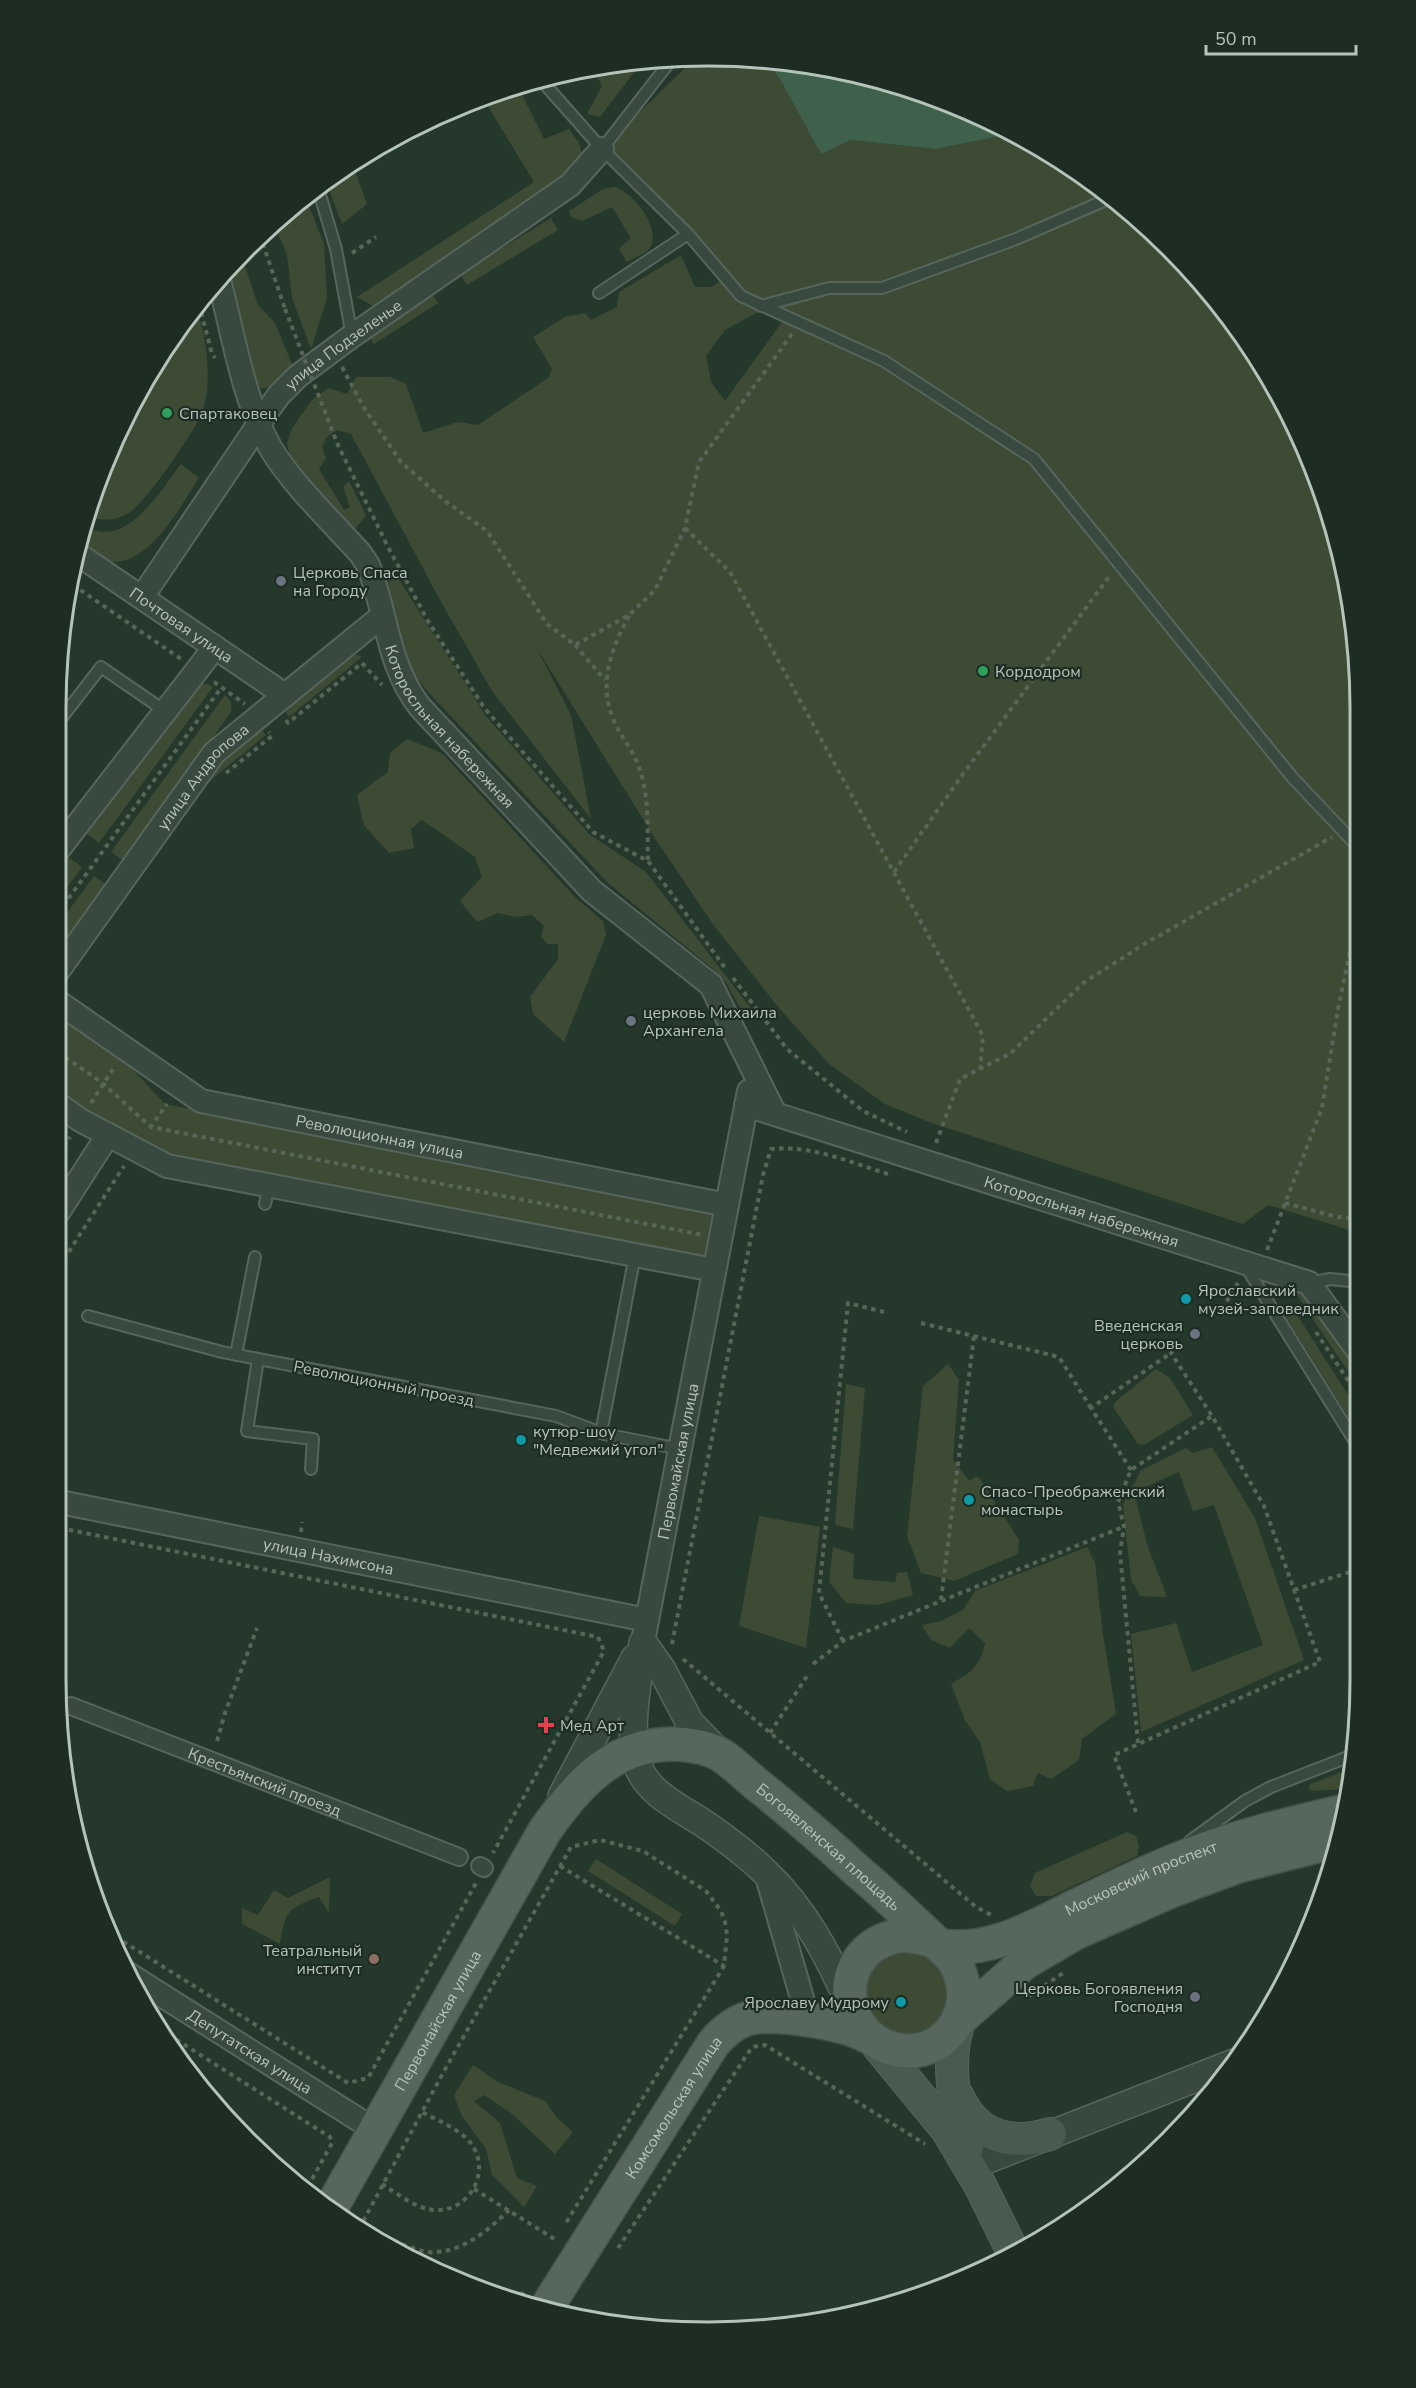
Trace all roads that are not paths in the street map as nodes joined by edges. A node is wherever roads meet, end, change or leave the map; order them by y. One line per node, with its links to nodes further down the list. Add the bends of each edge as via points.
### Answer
1 (666, 67): 3 (lane)
2 (547, 87): 3 (lane)
3 (602, 149): 6 (lane); 10 (street, улица Подзеленье, via 570,185)
4 (320, 196): 10 (lane, via 339,261)
5 (1102, 202): 9 (lane, via 1016,239 882,288 830,288)
6 (688, 234): 8 (lane); 9 (lane, via 741,296)
7 (221, 289): 11 (street, Которосльная набережная)
8 (599, 293)
9 (761, 306): 19 (lane, via 884,361 1034,459 1292,777)
10 (343, 343): 11 (street, улица Подзеленье, via 288,386)
11 (259, 424): 13 (street, улица Подзеленье); 14 (street, Которосльная набережная, via 286,469 365,560)
12 (84, 558): 13 (street, Почтовая улица)
13 (142, 597): 15 (street, Почтовая улица)
14 (382, 616): 16 (street, улица Андропова); 23 (street, Которосльная набережная, via 396,665 413,698 592,891 709,983)
15 (215, 647): 16 (street, Почтовая улица); 17 (street)
16 (285, 695): 21 (street, улица Андропова, via 266,718 210,758)
17 (165, 711): 18 (lane, via 101,667); 20 (street)
18 (66, 712)
19 (1350, 838)
20 (66, 840)
21 (66, 960)
22 (66, 1007): 29 (street, Революционная улица, via 204,1102)
23 (753, 1069): 24 (street, Первомайская улица); 26 (street, Которосльная набережная)
24 (746, 1105): 26 (street, Которосльная набережная); 29 (street, Первомайская улица)
25 (66, 1110): 27 (street)
26 (775, 1114): 31 (street, Которосльная набережная)
27 (108, 1135): 28 (street); 30 (street, via 162,1164 267,1195)
28 (66, 1199)
29 (727, 1205): 33 (street, Первомайская улица)
30 (635, 1255): 33 (street); 41 (lane)
31 (1251, 1255): 35 (street, Которосльная набережная); 40 (lane)
32 (255, 1257): 38 (lane)
33 (714, 1270): 42 (street, Первомайская улица)
34 (1350, 1281): 35 (lane, via 1330,1279)
35 (1309, 1283): 37 (street)
36 (88, 1316): 38 (lane, Революционный проезд)
37 (1350, 1340)
38 (236, 1355): 39 (lane, Революционный проезд)
39 (258, 1359): 41 (lane, Революционный проезд, via 556,1416); 43 (lane, via 247,1431 313,1439)
40 (1350, 1432)
41 (601, 1433): 42 (lane, Революционный проезд)
42 (680, 1449): 45 (street, Первомайская улица)
43 (311, 1470)
44 (66, 1503): 45 (street, улица Нахимсона, via 599,1611 630,1630)
45 (645, 1632): 47 (street, via 635,1702); 48 (street, Богоявленская площадь, via 690,1723); 51 (street, Первомайская улица)
46 (72, 1706): 53 (street, Крестьянский проезд)
47 (634, 1750): 48 (main road, Богоявленская площадь, via 684,1744); 51 (main road, Первомайская улица, via 607,1763 587,1779); 54 (street, via 649,1785)
48 (721, 1755): 56 (main road, Богоявленская площадь, via 802,1821)
49 (1346, 1758): 55 (lane, via 1258,1793)
50 (1336, 1813): 55 (main road, Московский проспект, via 1226,1841)
51 (544, 1832): 63 (main road, Первомайская улица)
52 (1329, 1843): 58 (main road, Московский проспект, via 1238,1866 1084,1929 1024,1963)
53 (459, 1857)
54 (766, 1872): 59 (street); 60 (street, via 814,1932)
55 (1142, 1875): 56 (main road, Московский проспект, via 1019,1934 969,1947)
56 (938, 1943): 58 (main road, Богоявленская площадь, via 953,1958 963,1981); 60 (main road, Богоявленская площадь, via 893,1937 868,1951 853,1972 849,1992)
57 (142, 1983): 63 (street, Депутатская улица)
58 (960, 2019): 60 (main road, via 941,2040 916,2050 895,2049); 62 (main road, via 954,2037)
59 (812, 2022): 60 (main road, Комсомольская улица); 69 (main road, Комсомольская улица, via 754,2018 731,2026 719,2037)
60 (864, 2028): 66 (main road)
61 (1218, 2069): 64 (street)
62 (951, 2074): 64 (main road, via 964,2110 988,2131 1018,2140); 66 (main road)
63 (375, 2130): 67 (main road, Первомайская улица)
64 (1050, 2134): 65 (street)
65 (1004, 2152): 66 (main road)
66 (960, 2155): 68 (main road)
67 (335, 2202)
68 (1010, 2246)
69 (536, 2298)

